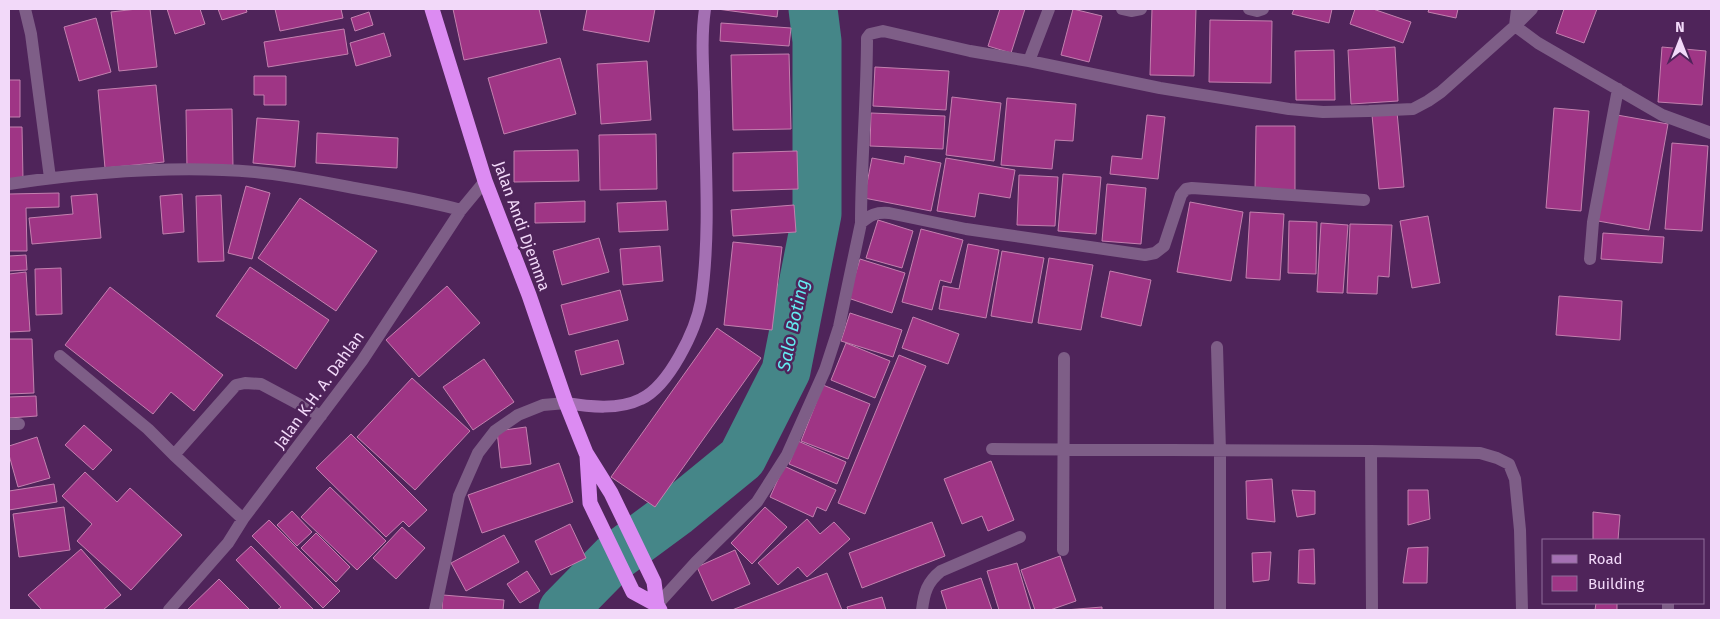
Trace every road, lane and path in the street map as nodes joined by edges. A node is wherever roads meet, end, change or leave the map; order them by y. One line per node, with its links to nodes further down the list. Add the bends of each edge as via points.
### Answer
1 (26, 9): 15 (street)
2 (432, 9): 16 (highway, Jalan Andi Djemma)
3 (705, 9): 25 (street, via 706,234 701,302 696,318 680,358 667,378 641,400 596,407)
4 (1049, 9): 12 (street)
5 (1122, 9): 6 (street)
6 (1141, 9)
7 (1249, 9): 8 (street)
8 (1263, 9)
9 (1517, 9): 11 (street)
10 (1532, 9): 11 (street)
11 (1515, 26): 12 (street, via 1441,92 1413,109 1289,110); 13 (street, via 1538,43)
12 (1029, 61): 20 (street, via 883,31 870,34 867,38)
13 (1618, 89): 14 (street, via 1662,115); 21 (street, via 1593,222)
14 (1711, 133)
15 (50, 178): 17 (street); 19 (street, via 167,169 256,172 425,200)
16 (485, 182): 19 (street, Jalan K.H. A. Dahlan); 25 (highway, Jalan Andi Djemma)
17 (9, 184)
18 (1364, 200): 20 (street, via 1186,189 1181,195 1164,246 1155,254 1145,255 966,229 889,213 878,212)
19 (461, 210): 26 (street, Jalan K.H. A. Dahlan, via 362,361)
20 (861, 223): 36 (street, via 840,327 825,370 787,455 757,502 696,562)
21 (1590, 259)
22 (1217, 347): 29 (street)
23 (60, 356): 32 (street)
24 (1064, 358): 28 (street)
25 (566, 403): 31 (highway, Jalan Andi Djemma); 38 (street, via 543,405 518,415 495,430 478,453 459,496)
26 (320, 416): 32 (street, via 261,384 244,382 236,385); 33 (street, Jalan K.H. A. Dahlan)
27 (992, 449): 28 (street)
28 (1064, 449): 29 (street); 35 (street)
29 (1220, 451): 30 (street); 40 (street)
30 (1371, 451): 41 (street); 42 (street, via 1480,453 1509,464 1515,478 1520,530)
31 (586, 453): 36 (highway, Jalan Andi Djemma, via 611,494 654,582); 36 (highway, Jalan Andi Djemma, via 590,503 633,592)
32 (174, 454): 33 (street)
33 (243, 519): 37 (street, Jalan K.H. A. Dahlan, via 228,543)
34 (1020, 537): 39 (street, via 940,571 924,592)
35 (1064, 550)
36 (659, 608)
37 (169, 610)
38 (436, 610)
39 (922, 610)
40 (1220, 610)
41 (1372, 610)
42 (1522, 610)

